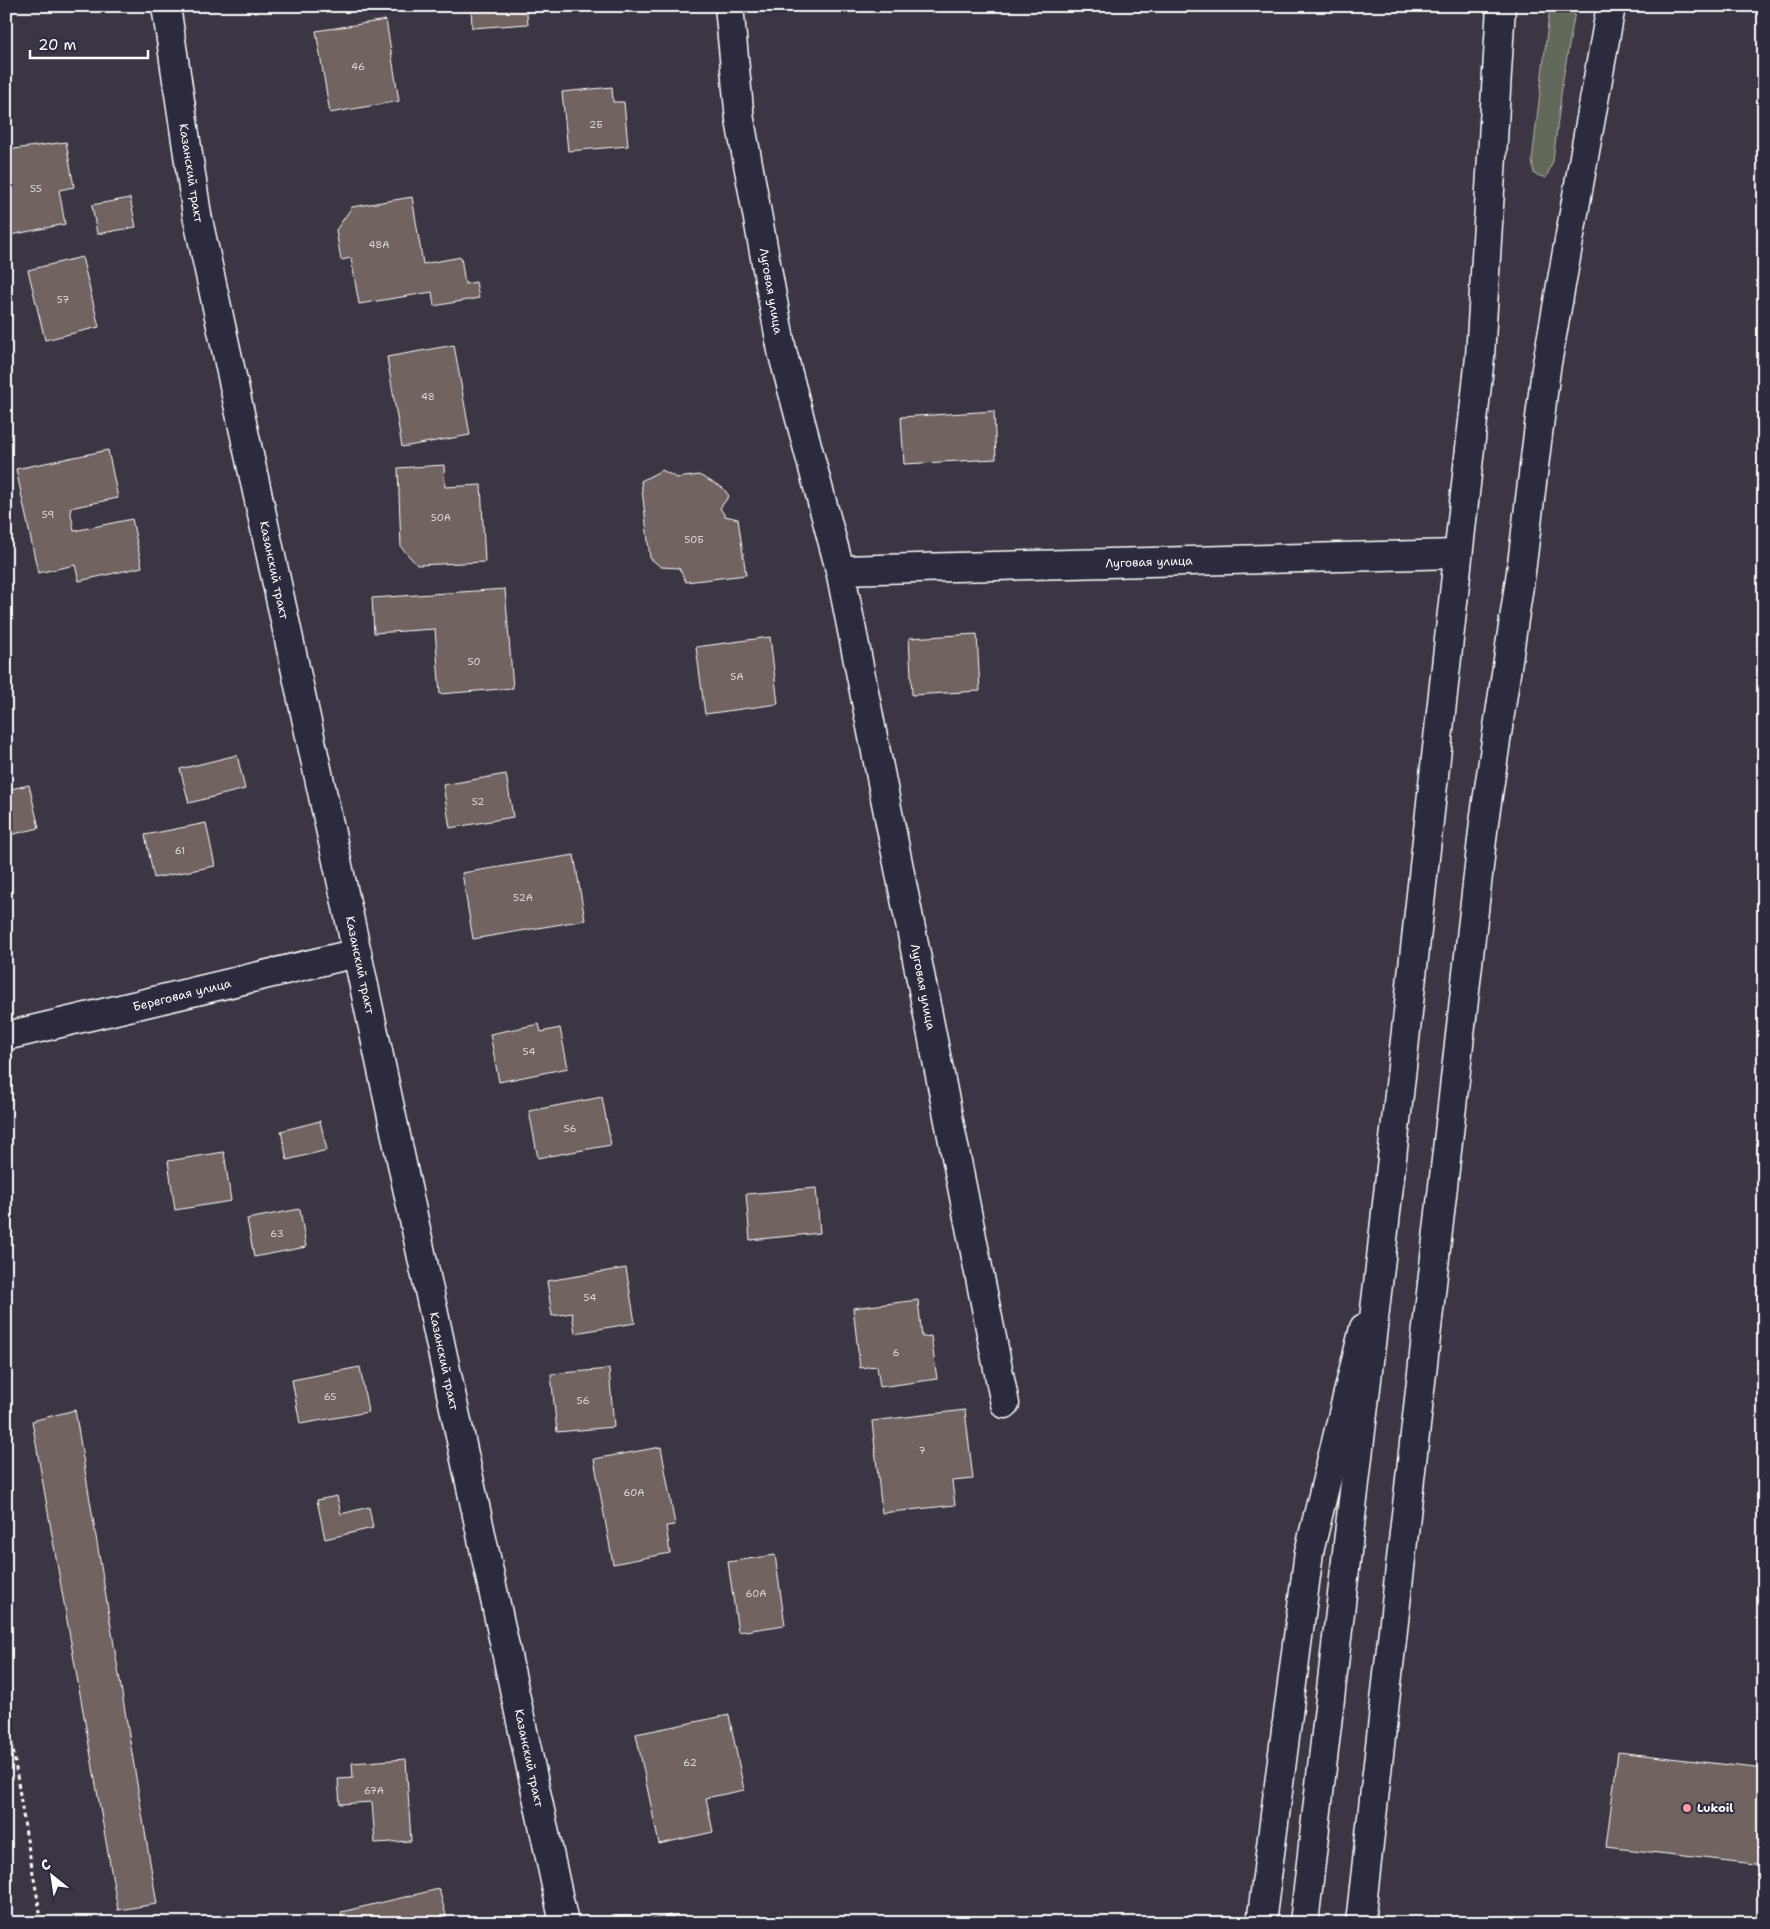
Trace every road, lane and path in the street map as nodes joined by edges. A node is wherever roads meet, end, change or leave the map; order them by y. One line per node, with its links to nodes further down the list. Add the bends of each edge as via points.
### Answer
1 (166, 6): 7 (street, Казанский тракт, via 197,215)
2 (729, 6): 6 (street, Луговая улица, via 740,120 782,351)
3 (1501, 6): 5 (street, via 1480,357)
4 (1612, 6): 16 (street, via 1546,369 1521,572 1484,822)
5 (1458, 554): 6 (street, Луговая улица); 9 (street)
6 (840, 570): 10 (street, Луговая улица)
7 (357, 953): 8 (street, Береговая улица); 13 (street, Казанский тракт)
8 (6, 1036)
9 (1381, 1258): 14 (street, via 1309,1552); 15 (street)
10 (1005, 1404)
11 (6, 1704): 12 (path)
12 (42, 1923)
13 (564, 1923)
14 (1261, 1923)
15 (1304, 1923)
16 (1360, 1923)

